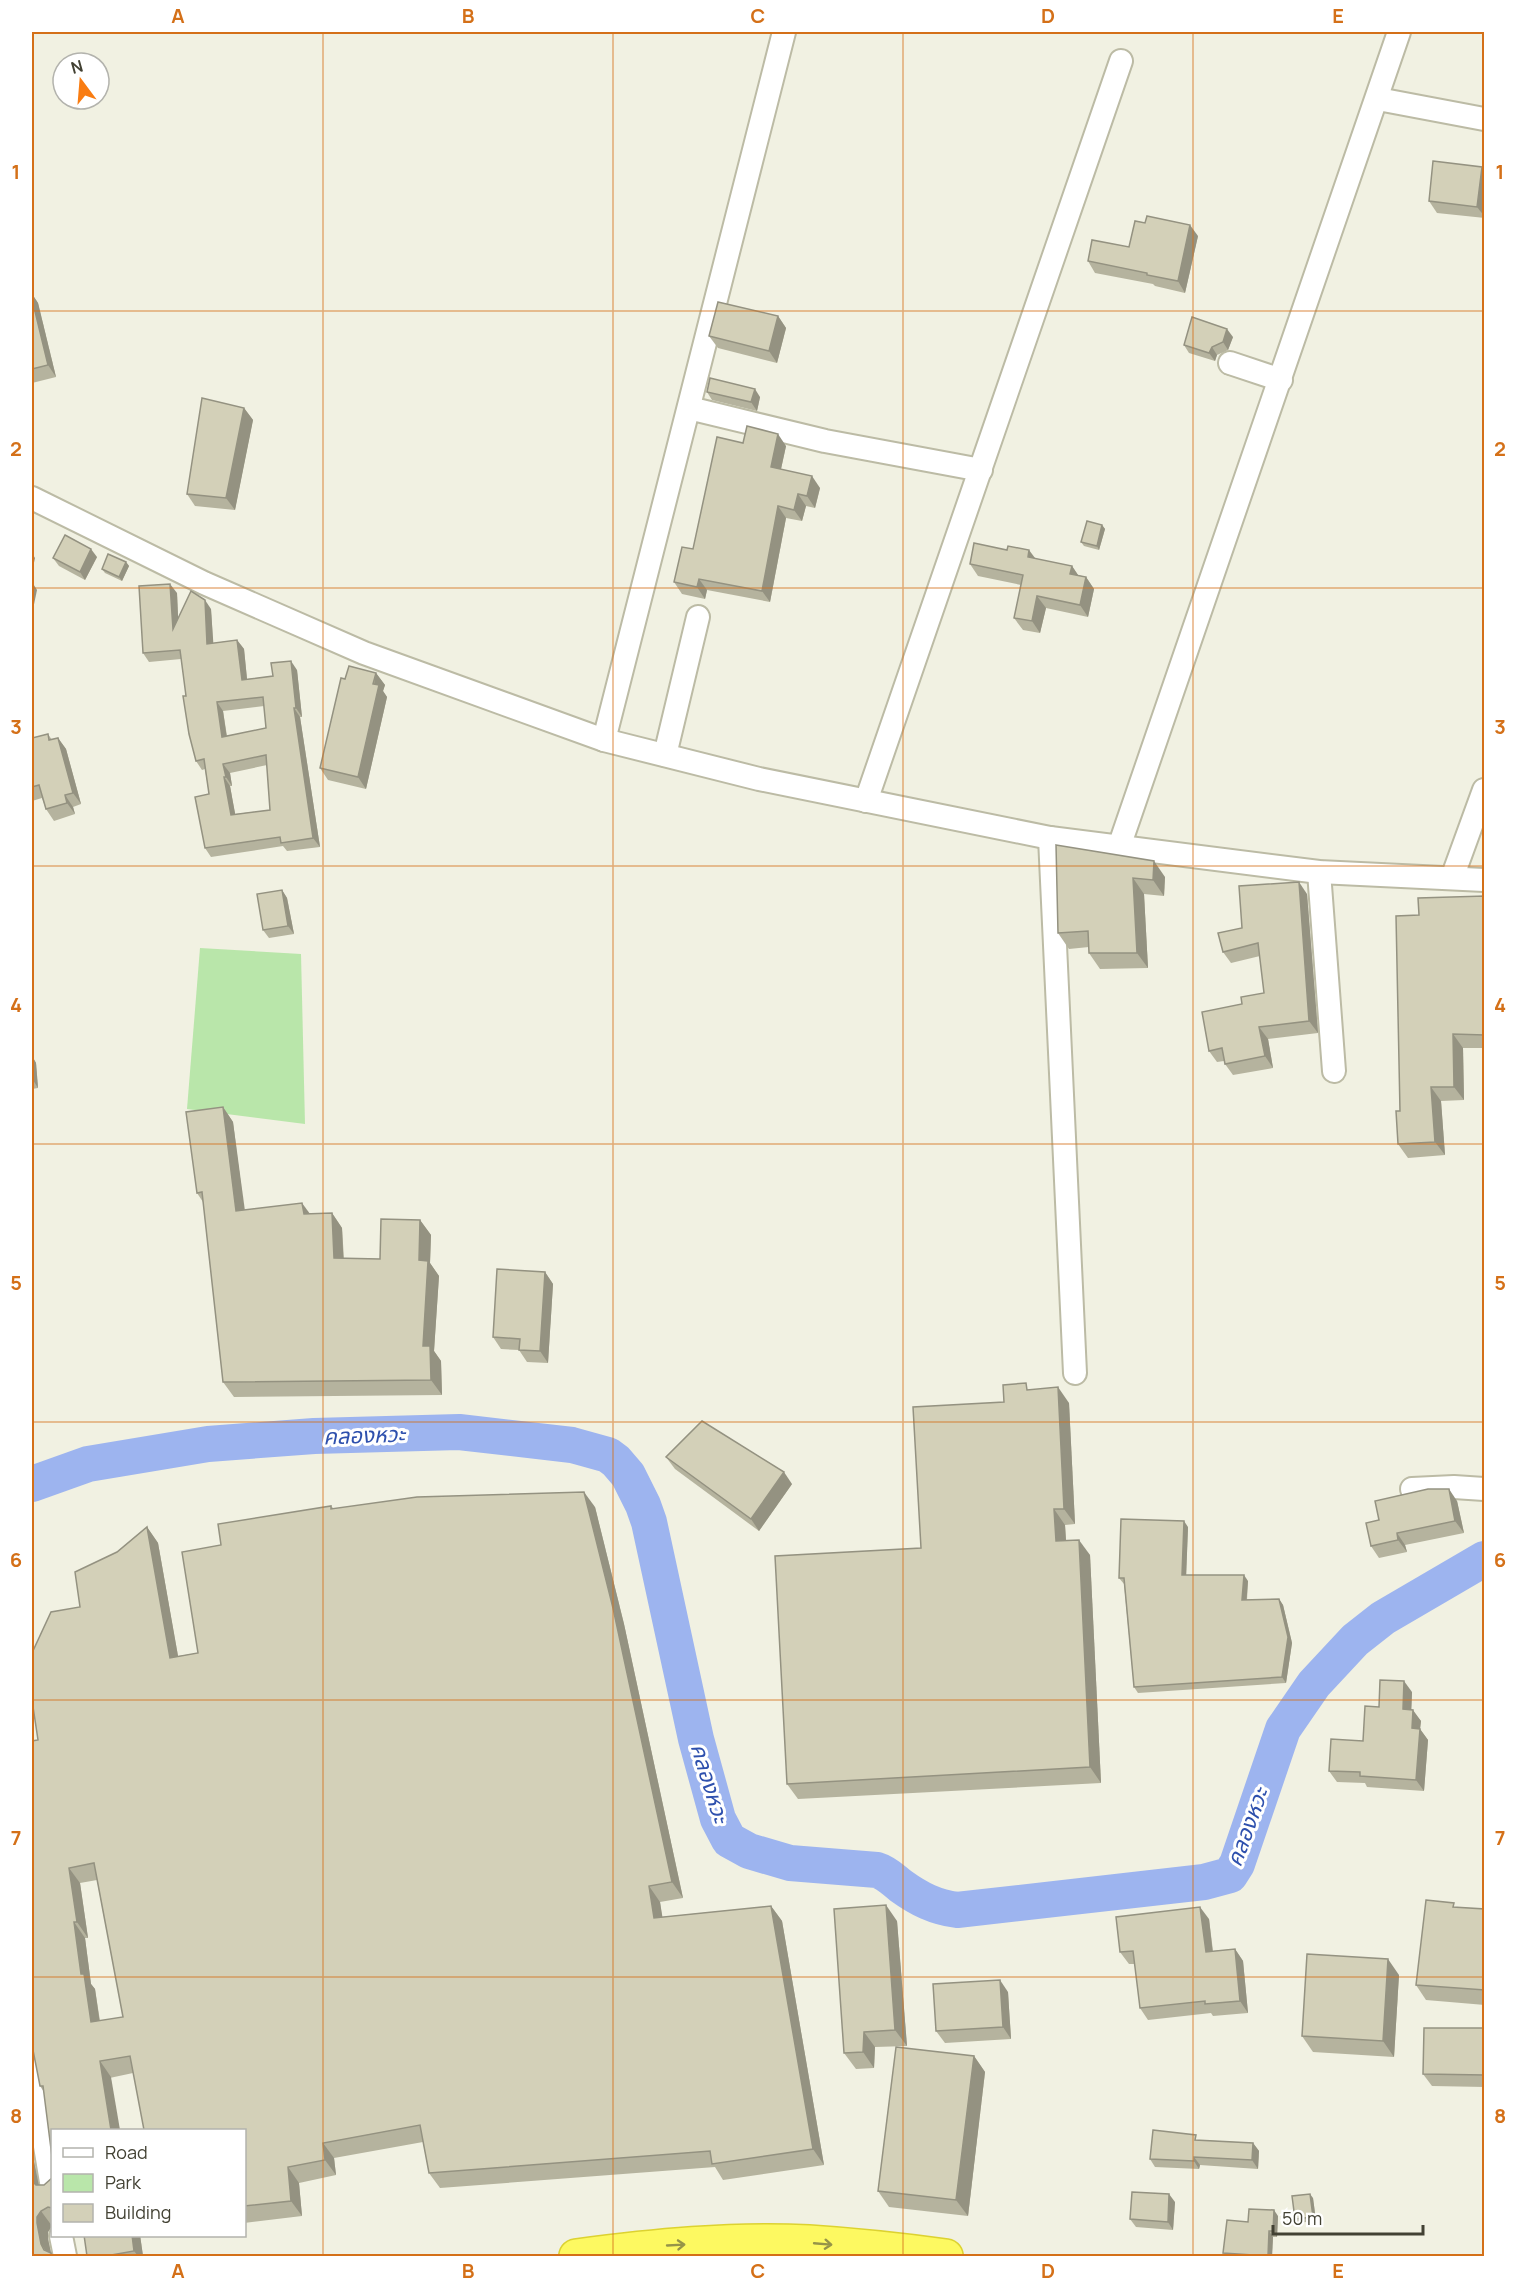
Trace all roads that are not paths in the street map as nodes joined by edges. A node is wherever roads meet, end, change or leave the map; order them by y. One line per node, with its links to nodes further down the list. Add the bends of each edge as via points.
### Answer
1 (784, 32): 8 (street)
2 (1400, 32): 4 (street)
3 (1121, 61): 9 (street)
4 (1378, 99): 5 (street); 7 (street)
5 (1485, 119)
6 (1230, 363): 7 (street)
7 (1281, 380): 17 (street)
8 (689, 408): 9 (street, via 825,441); 12 (street)
9 (981, 470): 15 (street)
10 (32, 498): 12 (street, via 204,583 364,652)
11 (698, 617): 13 (street)
12 (604, 741): 13 (street)
13 (665, 755): 15 (street)
14 (1485, 790): 19 (street)
15 (866, 801): 16 (street)
16 (1050, 838): 17 (street); 22 (street)
17 (1119, 847): 18 (street)
18 (1318, 872): 19 (street); 21 (street)
19 (1452, 878): 20 (street)
20 (1485, 880)
21 (1334, 1071)
22 (1075, 1373)
23 (1412, 1489): 24 (street)
24 (1485, 1489)
25 (32, 2069): 26 (street)
26 (51, 2182)
27 (61, 2237): 28 (street)
28 (65, 2256)
29 (576, 2256): 30 (highway, one-way to 30, via 660,2246 764,2242 808,2242)
30 (946, 2256)

